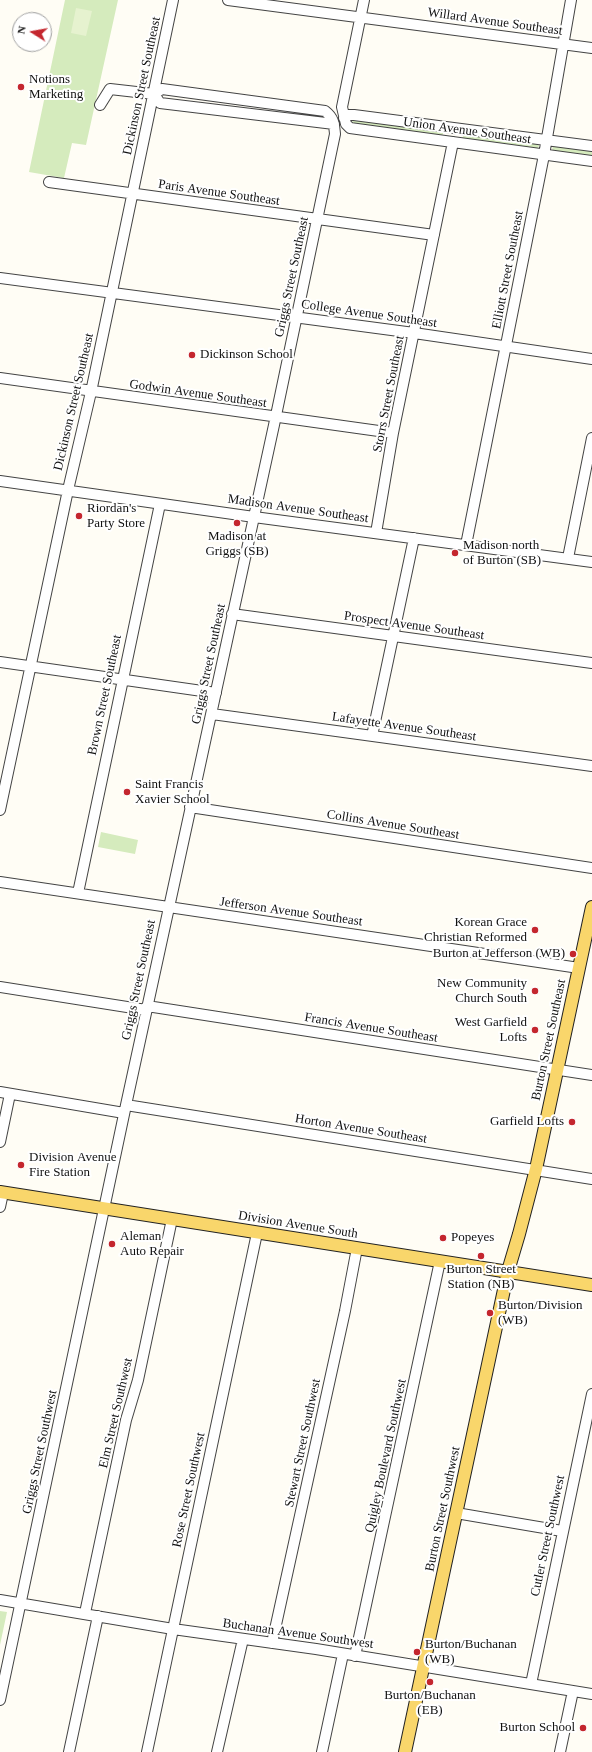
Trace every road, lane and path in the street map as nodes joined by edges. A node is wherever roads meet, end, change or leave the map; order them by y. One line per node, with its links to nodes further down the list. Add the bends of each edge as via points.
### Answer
1 (173, 0): 8 (street, Dickinson Street Southeast)
2 (228, 0): 5 (street, Willard Avenue Southeast)
3 (364, 0): 5 (street)
4 (571, 0): 6 (street, Elliott Street Southeast)
5 (360, 17): 6 (street, Willard Avenue Southeast); 10 (street, via 342,107)
6 (562, 45): 7 (street, Willard Avenue Southeast); 11 (street, Elliott Street Southeast)
7 (592, 48)
8 (154, 94): 9 (street, via 110,90); 17 (street, Dickinson Street Southeast); 18 (street, Griggs Street Southeast, via 162,90 325,111 332,116 335,134)
9 (100, 105)
10 (344, 118): 11 (street, via 354,115); 12 (street, Union Avenue Southeast, via 350,128)
11 (546, 140): 13 (street); 14 (street, Elliott Street Southeast)
12 (453, 142): 14 (street, Union Avenue Southeast); 19 (street, Storrs Street Southeast)
13 (592, 146)
14 (544, 155): 15 (street, Union Avenue Southeast); 24 (street, Elliott Street Southeast)
15 (592, 161)
16 (49, 182): 17 (street, Paris Avenue Southeast)
17 (132, 193): 18 (street, Paris Avenue Southeast); 21 (street, Dickinson Street Southeast)
18 (317, 219): 19 (street, Paris Avenue Southeast); 22 (street, Griggs Street Southeast)
19 (434, 235): 23 (street, Storrs Street Southeast)
20 (0, 278): 21 (street, College Avenue Southeast)
21 (111, 293): 22 (street, College Avenue Southeast); 27 (street, Dickinson Street Southeast)
22 (296, 317): 23 (street, College Avenue Southeast); 28 (street, Griggs Street Southeast)
23 (414, 332): 24 (street, College Avenue Southeast); 29 (street, Storrs Street Southeast)
24 (506, 346): 25 (street, College Avenue Southeast); 37 (street, Elliott Street Southeast)
25 (592, 359)
26 (0, 378): 27 (street, Godwin Avenue Southeast)
27 (91, 392): 28 (street, Godwin Avenue Southeast); 32 (street, Dickinson Street Southeast)
28 (276, 418): 29 (street, Godwin Avenue Southeast); 34 (street, Griggs Street Southeast)
29 (393, 433): 35 (street, Storrs Street Southeast)
30 (592, 438): 38 (street)
31 (0, 481): 32 (street, Madison Avenue Southeast)
32 (68, 490): 33 (street, Madison Avenue Southeast); 44 (street, Dickinson Street Southeast)
33 (160, 504): 34 (street, Madison Avenue Southeast); 45 (street, Brown Street Southeast)
34 (254, 517): 35 (street, Madison Avenue Southeast); 40 (street, Griggs Street Southeast)
35 (376, 533): 36 (street, Madison Avenue Southeast)
36 (414, 538): 37 (street, Madison Avenue Southeast); 41 (street)
37 (466, 545): 38 (street, Madison Avenue Southeast)
38 (568, 558): 39 (street, Madison Avenue Southeast)
39 (592, 562)
40 (232, 614): 41 (street, Prospect Avenue Southeast); 46 (street, Griggs Street Southeast)
41 (392, 636): 43 (street, Prospect Avenue Southeast); 48 (street)
42 (0, 662): 44 (street)
43 (592, 663)
44 (32, 666): 45 (street); 51 (street, Dickinson Street Southeast)
45 (122, 681): 46 (street); 54 (street, Brown Street Southeast)
46 (216, 693): 47 (street, Griggs Street Southeast)
47 (212, 714): 48 (street, Lafayette Avenue Southeast); 50 (street, Griggs Street Southeast)
48 (372, 736): 49 (street, Lafayette Avenue Southeast)
49 (592, 766)
50 (190, 807): 52 (street, Collins Avenue Southeast); 55 (street, Griggs Street Southeast)
51 (0, 810)
52 (592, 868)
53 (0, 882): 54 (street, Jefferson Avenue Southeast)
54 (78, 893): 55 (street, Jefferson Avenue Southeast)
55 (168, 907): 57 (street, Jefferson Avenue Southeast); 59 (street, Griggs Street Southeast)
56 (592, 907): 57 (main road, Burton Street Southeast)
57 (579, 968): 60 (main road, Burton Street Southeast)
58 (0, 987): 59 (street, Francis Avenue Southeast)
59 (146, 1008): 60 (street, Francis Avenue Southeast); 63 (street, Griggs Street Southeast)
60 (557, 1069): 61 (street, Francis Avenue Southeast); 65 (main road, Burton Street Southeast)
61 (592, 1075)
62 (5, 1093): 63 (street, Horton Avenue Southeast); 64 (street)
63 (125, 1109): 65 (street, Horton Avenue Southeast); 69 (street, Griggs Street Southeast)
64 (0, 1142)
65 (536, 1169): 66 (street, Horton Avenue Southeast); 74 (main road, Burton Street Southeast)
66 (592, 1179)
67 (1, 1193): 68 (street); 69 (main road, Division Avenue South)
68 (0, 1207)
69 (104, 1209): 70 (main road, Division Avenue South); 80 (street, Griggs Street Southwest)
70 (172, 1219): 71 (main road, Division Avenue South); 81 (street, Elm Street Southwest)
71 (257, 1233): 72 (main road, Division Avenue South); 83 (street, Rose Street Southwest)
72 (357, 1248): 73 (main road, Division Avenue South); 85 (street, Stewart Street Southwest)
73 (440, 1261): 74 (main road, Division Avenue South); 87 (street, Quigley Boulevard Southwest)
74 (508, 1271): 75 (main road, Division Avenue South); 77 (main road, Burton Street Southwest)
75 (592, 1285)
76 (592, 1394): 78 (street, Cutler Street Southwest)
77 (456, 1513): 78 (street); 88 (main road, Burton Street Southwest)
78 (562, 1532): 89 (street, Cutler Street Southwest)
79 (0, 1600): 80 (street, Buchanan Avenue Southwest)
80 (21, 1603): 81 (street, Buchanan Avenue Southwest); 92 (street, Griggs Street Southwest)
81 (85, 1613): 82 (street, Buchanan Avenue Southwest)
82 (98, 1616): 83 (street, Buchanan Avenue Southwest); 93 (street)
83 (173, 1629): 84 (street, Buchanan Avenue Southwest); 94 (street, Rose Street Southwest)
84 (243, 1639): 85 (street, Buchanan Avenue Southwest); 95 (street)
85 (272, 1643): 86 (street, Buchanan Avenue Southwest)
86 (343, 1654): 87 (street, Buchanan Avenue Southwest); 96 (street)
87 (355, 1656): 88 (street, Buchanan Avenue Southwest)
88 (424, 1666): 89 (street, Buchanan Avenue Southwest); 97 (main road, Burton Street Southwest)
89 (530, 1684): 90 (street, Buchanan Avenue Southwest)
90 (573, 1691): 91 (street, Buchanan Avenue Southwest); 98 (street)
91 (592, 1694)
92 (0, 1700)
93 (70, 1752)
94 (147, 1752)
95 (217, 1752)
96 (322, 1752)
97 (405, 1752)
98 (560, 1752)

